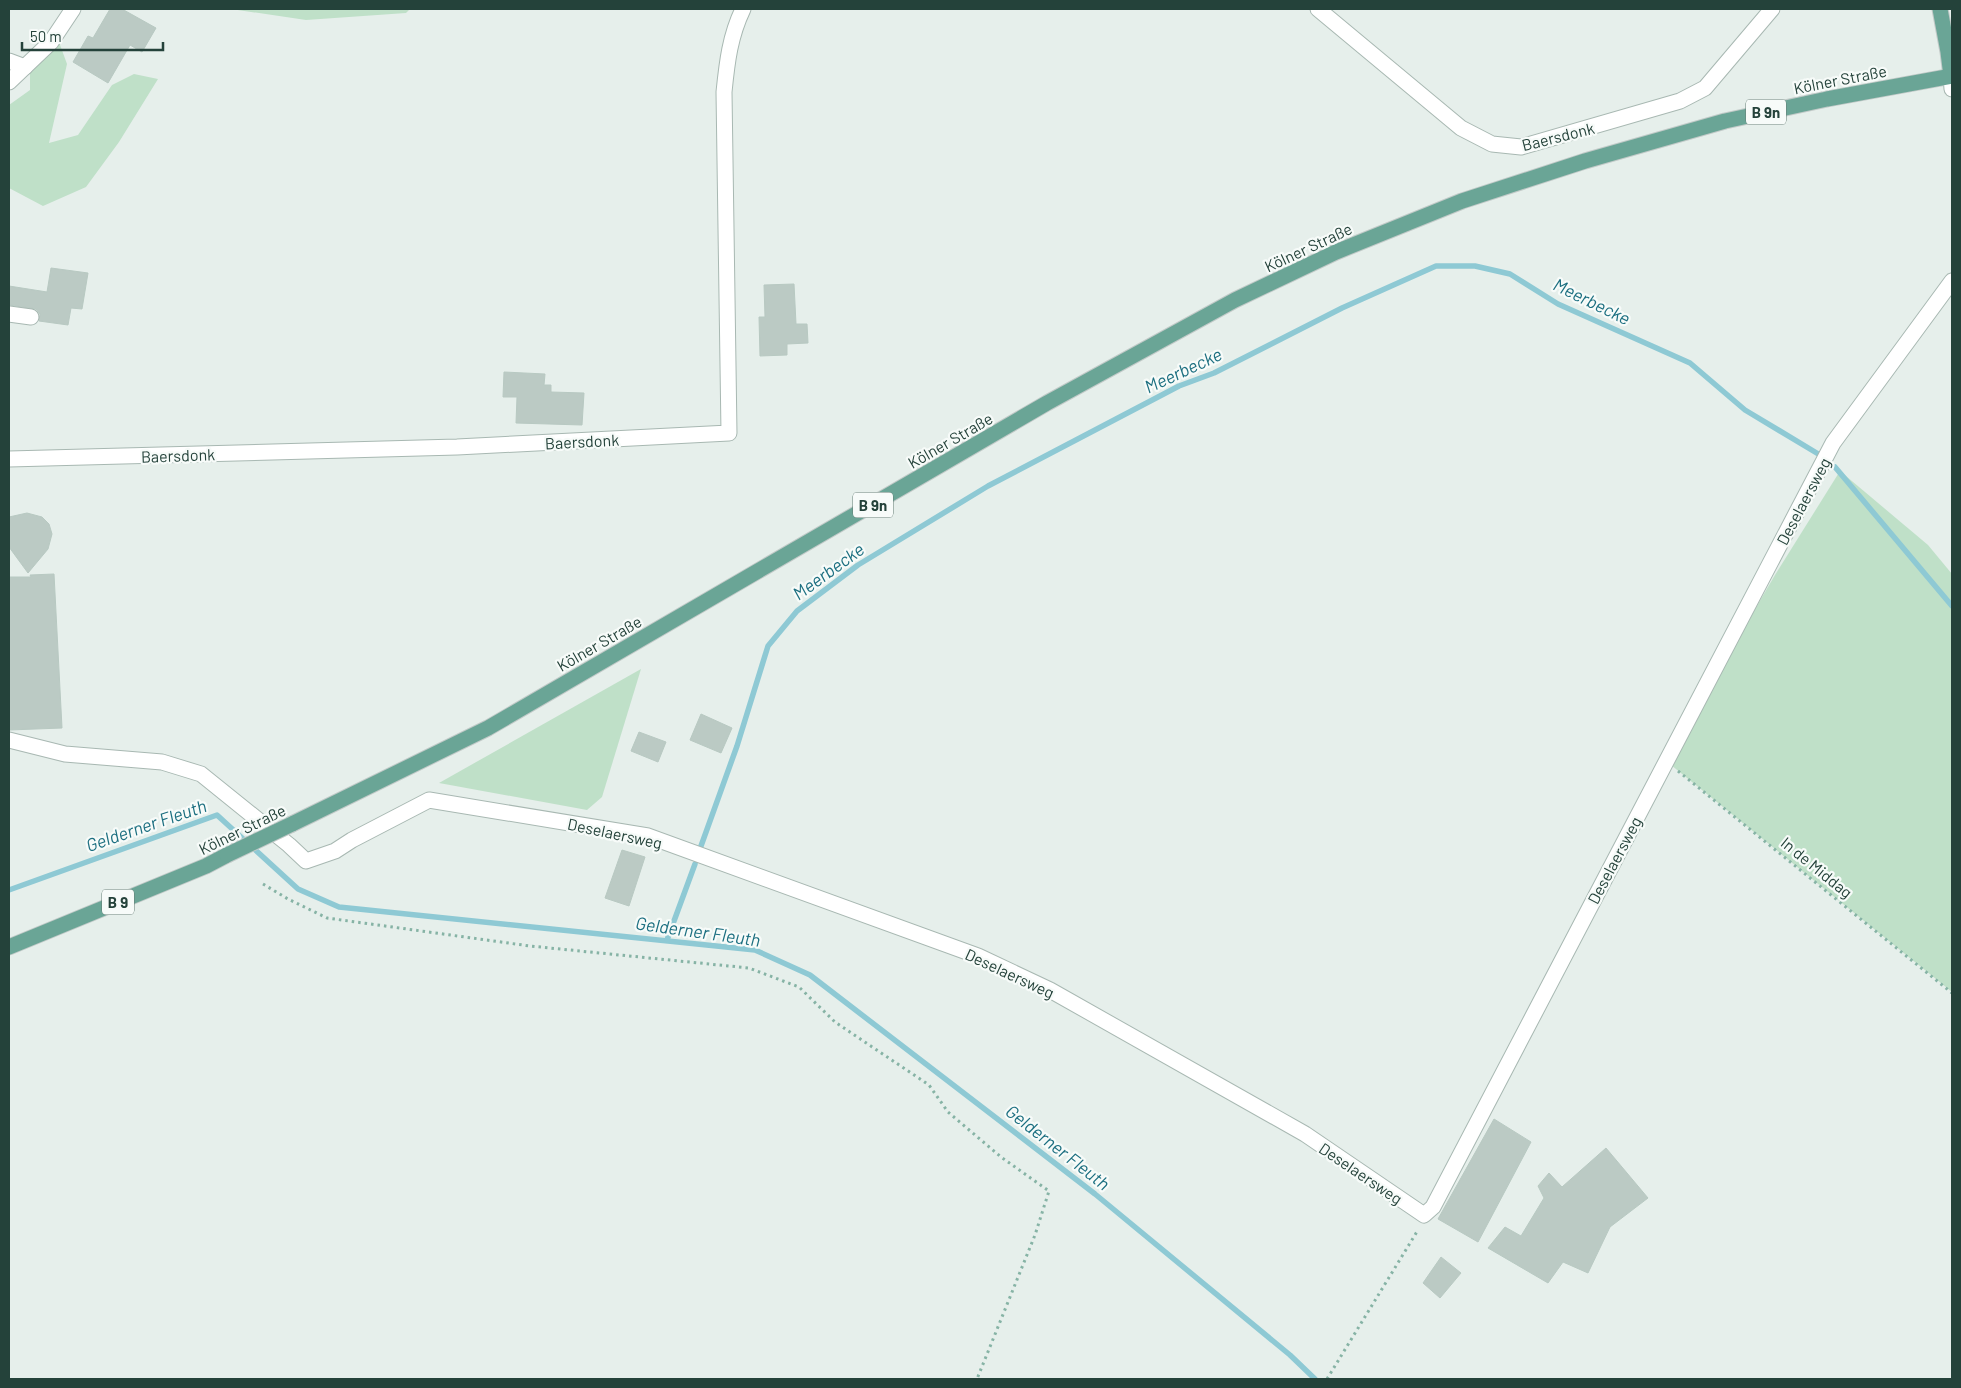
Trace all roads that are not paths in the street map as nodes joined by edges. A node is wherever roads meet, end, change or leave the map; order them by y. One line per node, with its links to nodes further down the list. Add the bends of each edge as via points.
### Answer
1 (73, 9): 7 (street, via 51,42)
2 (743, 9): 13 (street, Baersdonk, via 734,27 727,57 724,92 729,433 457,447)
3 (1318, 9): 4 (street, Baersdonk, via 1461,128 1492,144 1521,147 1680,101 1705,88)
4 (1772, 9)
5 (1940, 9): 8 (main road)
6 (9, 61): 7 (street)
7 (25, 67): 9 (street)
8 (1952, 81): 15 (main road, Kölner Straße / B 9n, via 1827,99 1725,121 1470,198 1336,252 1234,300 1047,403 488,728)
9 (9, 82)
10 (1952, 282): 14 (street, Deselaersweg, via 1834,443 1433,1207 1424,1216 1305,1134 1050,990 978,956 648,836 429,800 336,851 306,861 201,774 162,762 65,754)
11 (9, 314): 12 (street)
12 (31, 317)
13 (9, 459)
14 (9, 740)
15 (292, 824): 16 (main road, Kölner Straße / B 9, bridge, via 206,866)
16 (9, 947)

